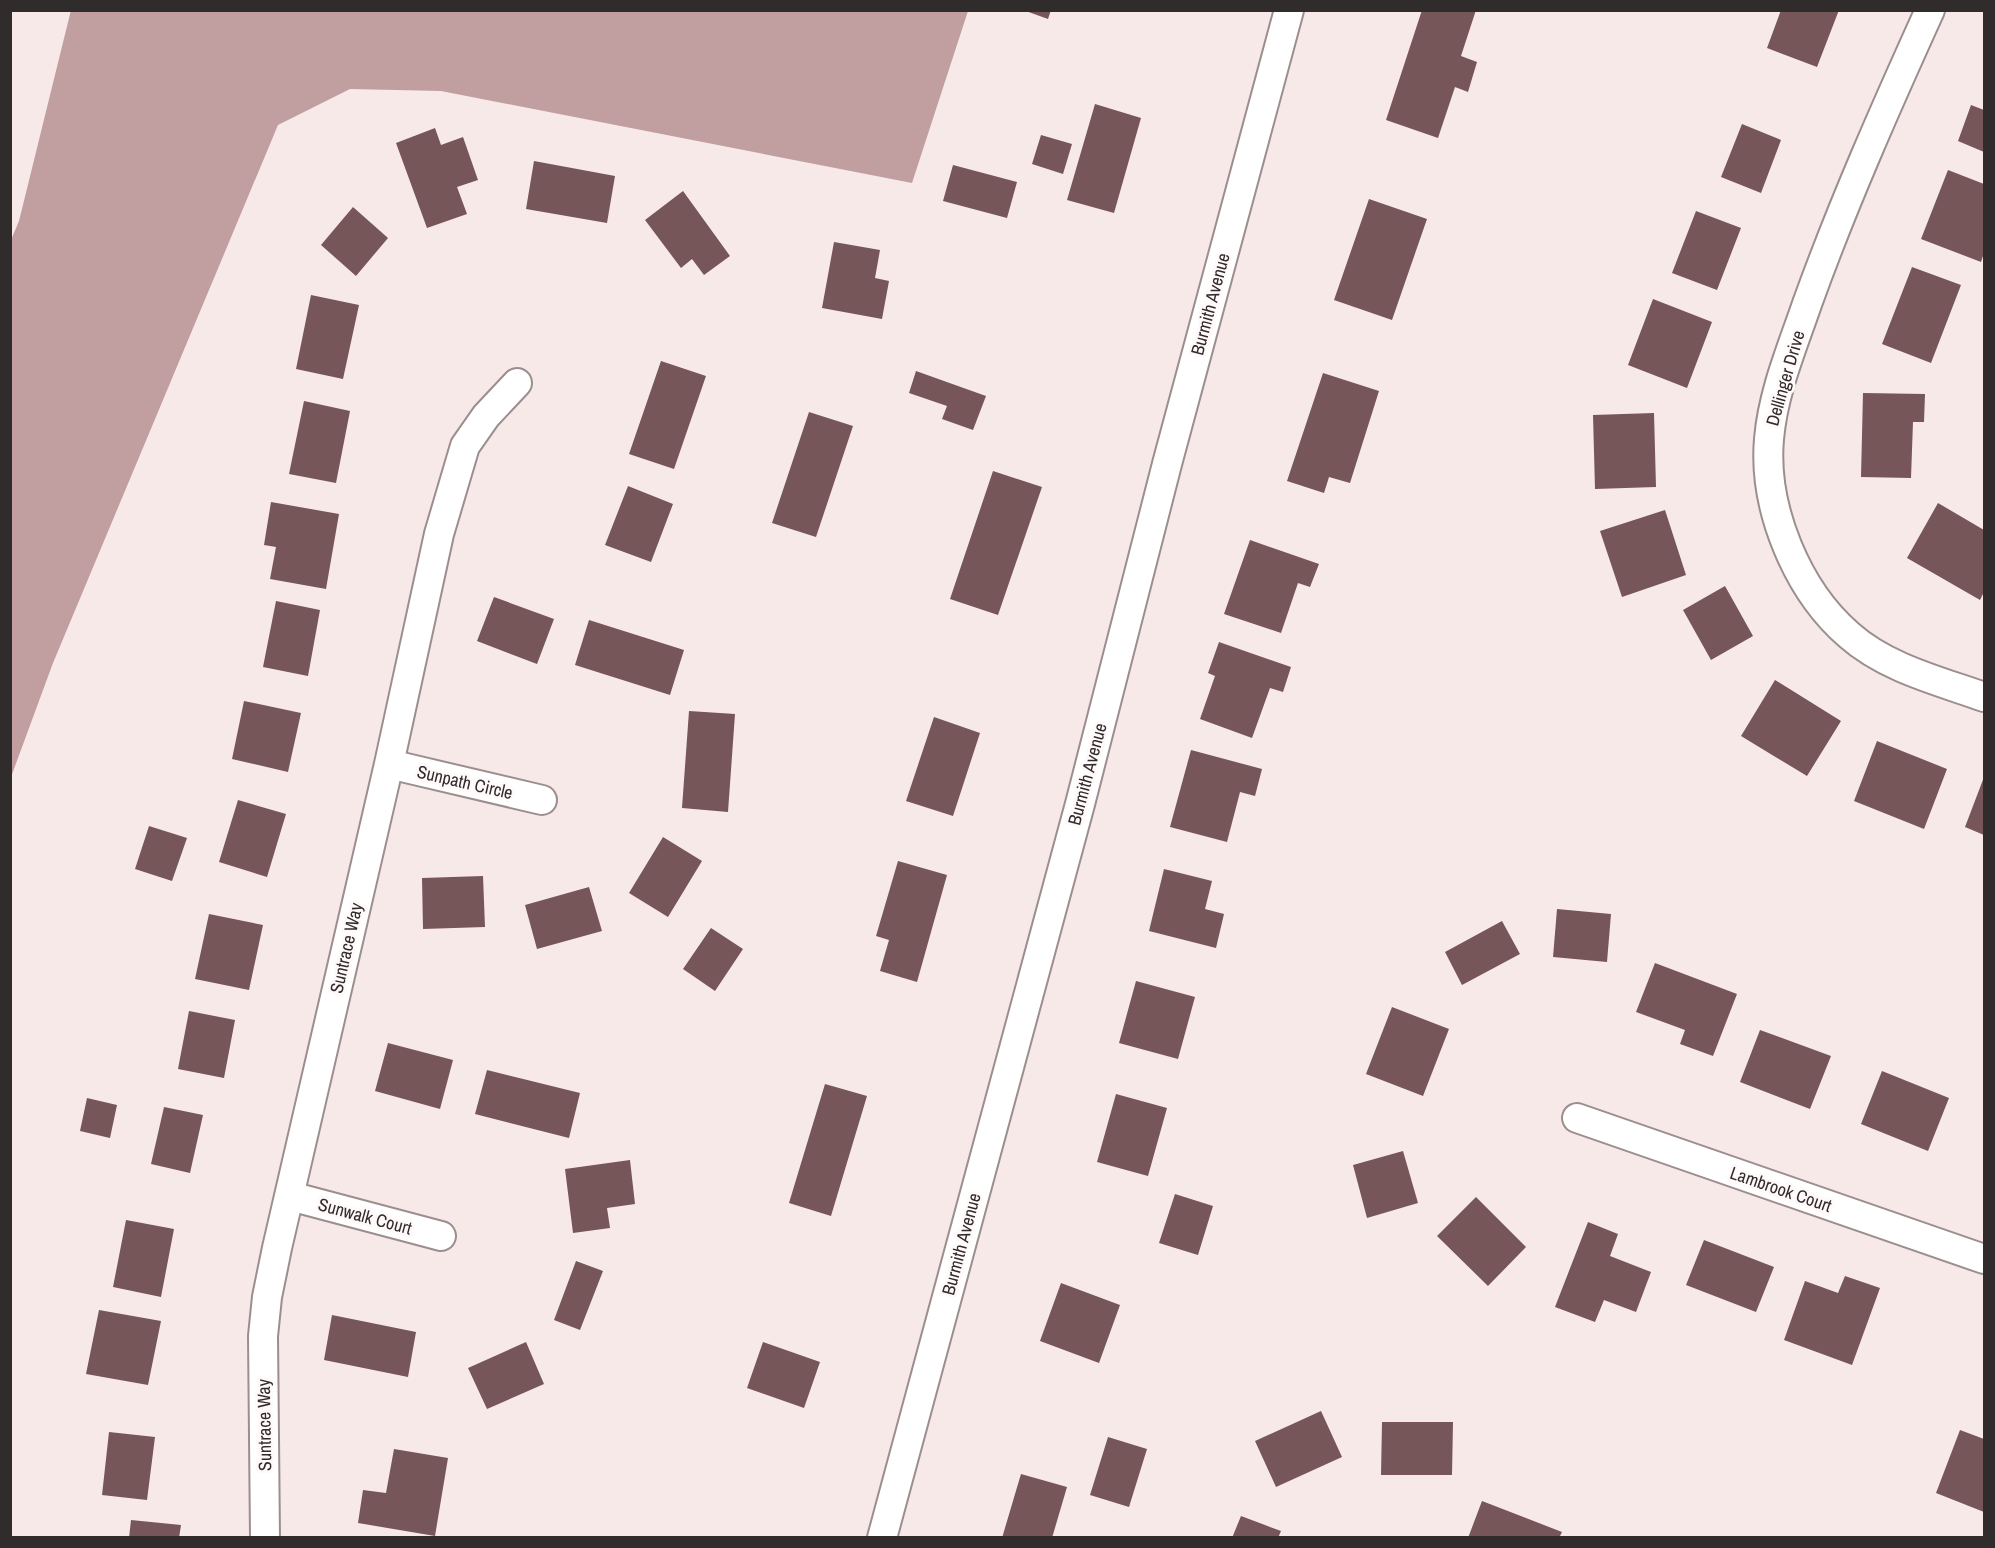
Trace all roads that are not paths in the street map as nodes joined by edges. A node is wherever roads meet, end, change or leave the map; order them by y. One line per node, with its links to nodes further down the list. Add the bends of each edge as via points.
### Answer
1 (1289, 10): 12 (street, Burmith Avenue)
2 (1930, 10): 4 (street, Dellinger Drive, via 1835,225 1782,375 1769,441 1770,490 1790,554 1820,603 1849,635 1923,676)
3 (517, 383): 5 (street, Suntrace Way, via 465,446 439,534)
4 (1984, 697)
5 (389, 764): 6 (street, Sunpath Circle); 8 (street, Suntrace Way)
6 (542, 800)
7 (1577, 1118): 10 (street, Lambrook Court)
8 (290, 1196): 9 (street, Sunwalk Court); 11 (street, Suntrace Way, via 267,1298 263,1336)
9 (441, 1236)
10 (1984, 1258)
11 (265, 1538)
12 (882, 1538)

